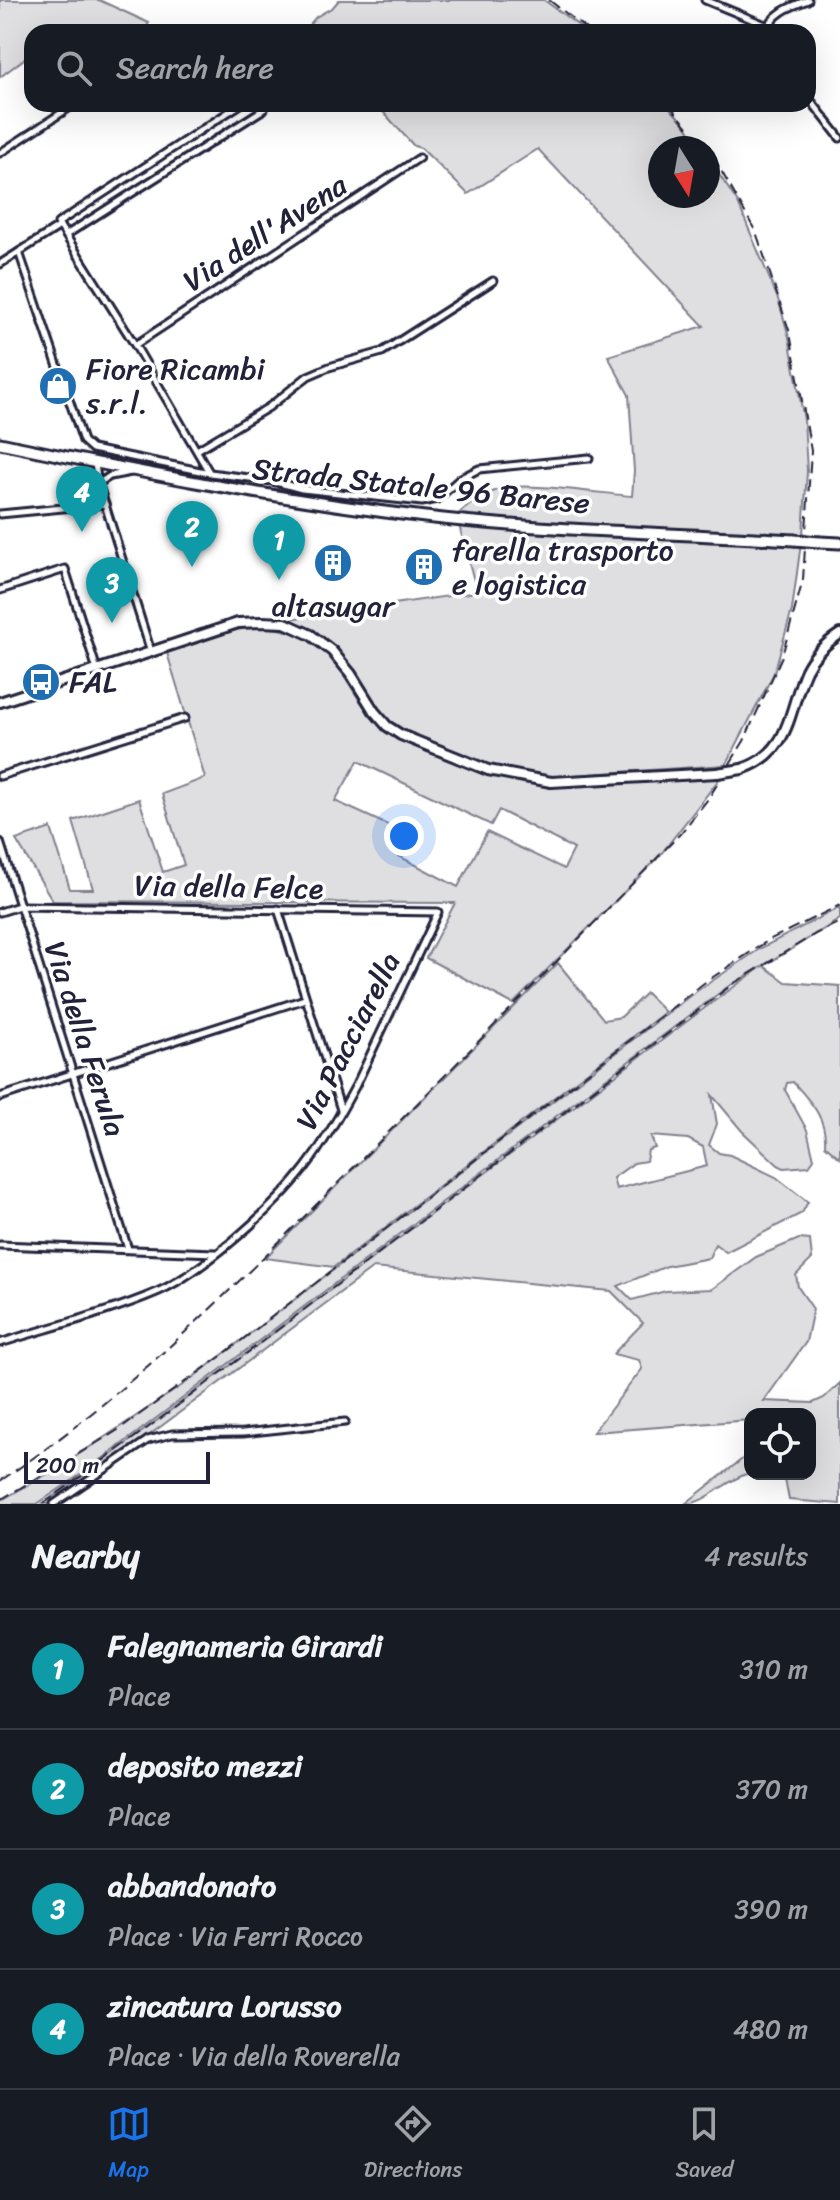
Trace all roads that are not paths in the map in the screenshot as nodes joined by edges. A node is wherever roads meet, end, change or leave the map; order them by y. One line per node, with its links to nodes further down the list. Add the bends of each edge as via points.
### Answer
1 (705, 0): 3 (street)
2 (808, 0): 4 (street, via 784,9)
3 (756, 24)
4 (769, 24)
5 (816, 107): 9 (street)
6 (63, 112): 10 (street)
7 (229, 112): 12 (street)
8 (259, 112): 13 (street)
9 (840, 138)
10 (0, 153)
11 (419, 158): 17 (street, Via dell'Avena)
12 (59, 224): 13 (street); 14 (street)
13 (66, 235): 17 (street)
14 (19, 252): 15 (street); 20 (street, via 83,441 92,449)
15 (0, 264)
16 (493, 281): 19 (street, via 382,352 308,376 269,407)
17 (135, 345): 19 (street)
18 (0, 443): 22 (main road, Strada Statale 96 Barese)
19 (197, 450): 25 (street)
20 (123, 457): 23 (street); 25 (street)
21 (589, 458): 25 (street, via 479,469 437,499 422,502)
22 (100, 464): 23 (main road, Strada Statale 96 Barese); 26 (street); 26 (street)
23 (119, 468): 24 (main road, Strada Statale 96 Barese)
24 (134, 471): 26 (street); 29 (main road, Strada Statale 96 Barese, bridge, via 426,517)
25 (210, 473)
26 (101, 481): 27 (street)
27 (105, 504): 28 (street); 32 (street)
28 (0, 514)
29 (840, 543)
30 (0, 590): 33 (street, via 65,569)
31 (840, 634): 32 (main road, bridge, via 823,646 806,670 788,725 774,750 759,761 717,773 551,782 488,770 401,735 374,711 332,651 285,623 238,623)
32 (151, 653): 33 (main road)
33 (97, 670): 34 (main road)
34 (0, 702)
35 (185, 718): 36 (street)
36 (0, 776)
37 (1, 847): 38 (street, Via della Ferula)
38 (19, 906): 39 (street, Via della Felce); 40 (street, Via della Felce); 43 (street, Via della Ferula)
39 (278, 909): 41 (street, Via della Felce); 42 (street)
40 (0, 912)
41 (438, 912): 45 (street, Via Pacciarella)
42 (305, 999): 43 (street); 45 (street)
43 (74, 1074): 44 (street); 47 (street, Via della Ferula)
44 (0, 1097)
45 (342, 1111): 48 (street, Via Pacciarella, via 305,1168 263,1214)
46 (0, 1245): 47 (street)
47 (128, 1249): 48 (street)
48 (216, 1253): 49 (street, Via Pacciarella, via 156,1292)
49 (0, 1343)
50 (345, 1422): 51 (street, via 160,1436)
51 (54, 1504)

